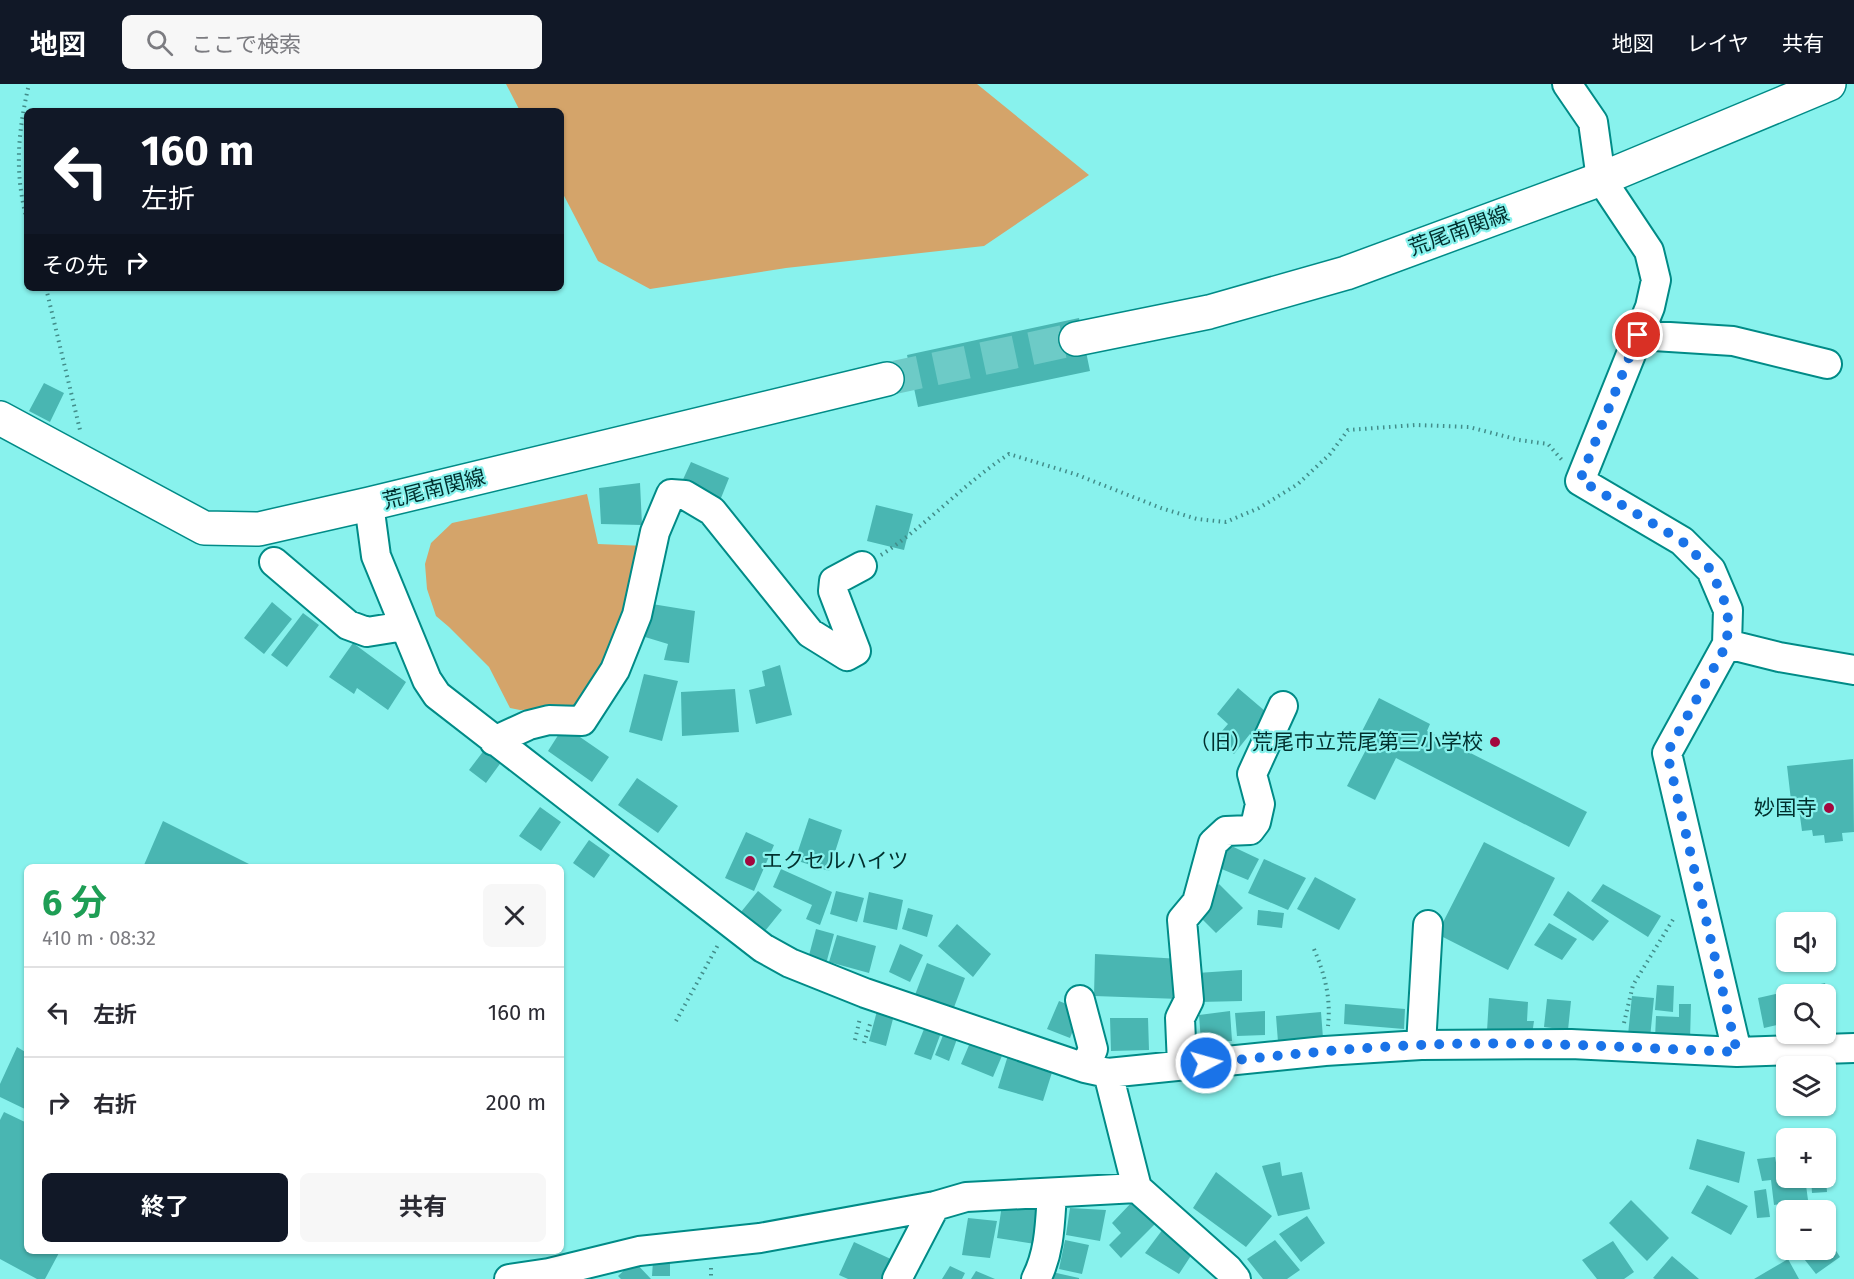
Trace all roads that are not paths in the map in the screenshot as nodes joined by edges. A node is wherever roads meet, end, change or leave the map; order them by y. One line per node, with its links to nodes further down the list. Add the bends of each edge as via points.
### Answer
1 (1567, 84): 3 (street, via 1593,122)
2 (1829, 84): 3 (main road, 荒尾南関線)
3 (1601, 179): 4 (street, via 1649,251 1656,280); 5 (main road, 荒尾南関線, via 1346,273 1209,312)
4 (1638, 335): 6 (street, via 1733,341); 13 (street, via 1580,480 1682,541 1711,570 1728,610)
5 (1076, 339)
6 (1827, 364)
7 (887, 379): 9 (main road, 荒尾南関線)
8 (0, 418): 9 (main road, 荒尾南関線, via 204,528 259,529)
9 (369, 504): 12 (street, via 376,556)
10 (274, 562): 12 (street, via 348,625 367,632)
11 (862, 566): 16 (street, via 834,581 833,591 856,651 847,656 810,633 712,511 685,495 671,494 655,531 637,615 615,670 582,721 549,720)
12 (403, 622): 16 (street, via 437,695)
13 (1727, 644): 14 (street); 21 (street, via 1667,753)
14 (1854, 670)
15 (1283, 706): 22 (street, via 1252,774 1260,804 1256,822 1250,830 1226,831 1213,843 1197,902 1182,920 1190,1000 1180,1018)
16 (494, 741): 23 (street, via 730,924 790,963 865,993)
17 (1428, 925): 19 (street)
18 (1080, 1000): 23 (street, via 1090,1030)
19 (1421, 1045): 21 (street, via 1571,1044); 22 (street)
20 (1854, 1048): 21 (street)
21 (1737, 1052)
22 (1182, 1065): 23 (street)
23 (1096, 1070): 24 (street, via 1116,1111)
24 (1134, 1181): 25 (street); 30 (street)
25 (1052, 1193): 26 (street, via 966,1197); 29 (street, via 1050,1236)
26 (935, 1206): 27 (street, via 760,1238 639,1251); 28 (street)
27 (509, 1279)
28 (897, 1279)
29 (1036, 1279)
30 (1236, 1279)

